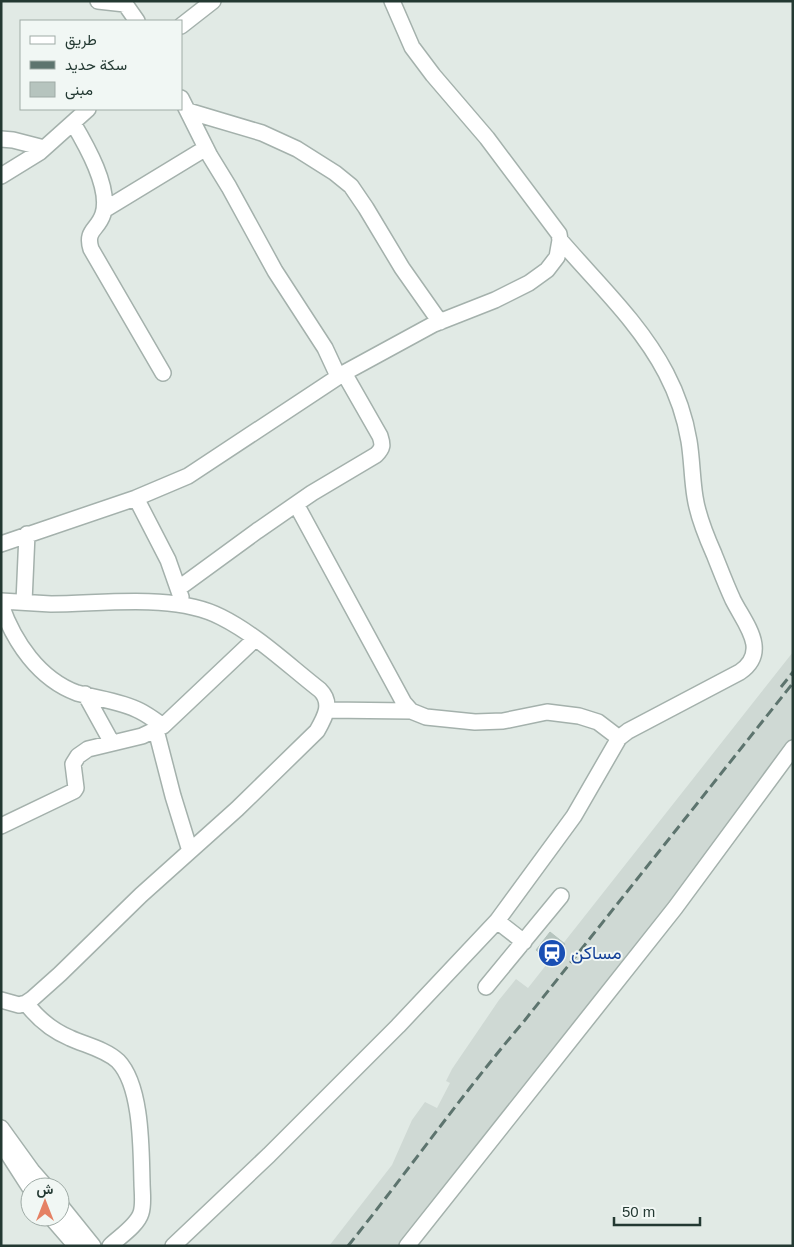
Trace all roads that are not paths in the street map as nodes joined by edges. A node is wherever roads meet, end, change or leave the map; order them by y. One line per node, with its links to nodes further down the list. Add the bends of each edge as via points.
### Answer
1 (98, 1): 4 (street)
2 (214, 1): 5 (street)
3 (392, 1): 16 (street, via 417,54 487,138 559,234)
4 (124, 3): 6 (street)
5 (200, 6): 7 (street)
6 (136, 20)
7 (182, 25)
8 (184, 104): 13 (street); 17 (street, via 297,149 351,186)
9 (87, 110): 10 (street)
10 (73, 123): 12 (street); 15 (street, via 97,169)
11 (1, 139): 12 (street)
12 (44, 148): 14 (street)
13 (206, 148): 15 (street); 19 (street, via 275,271)
14 (1, 176)
15 (104, 210): 18 (street, via 90,233 91,249)
16 (560, 240): 17 (street, via 558,254 547,270 529,283); 34 (street, via 647,342 665,371 678,399 689,440 699,517 754,642 752,660 747,667)
17 (440, 322): 19 (street)
18 (163, 373)
19 (341, 375): 20 (street, via 188,476); 21 (street, via 370,417 383,446 376,455)
20 (136, 498): 22 (street); 24 (street)
21 (296, 504): 24 (street); 32 (street)
22 (27, 534): 23 (street); 26 (street)
23 (1, 544)
24 (179, 588): 28 (street)
25 (1, 601): 26 (street)
26 (24, 602): 28 (street)
27 (1, 605): 30 (street, via 19,644 35,665 53,679)
28 (183, 605): 29 (street, via 223,617)
29 (255, 639): 31 (street, via 322,692); 33 (street)
30 (84, 694): 33 (street, via 141,711); 35 (street)
31 (327, 710): 32 (street); 38 (street, via 317,731)
32 (411, 711): 34 (street, via 475,722 503,721 547,712 579,716 598,722)
33 (159, 728): 35 (street); 38 (street, via 173,796)
34 (619, 738): 40 (street, via 574,816)
35 (112, 743): 37 (street, via 88,749 76,758 73,766 74,791)
36 (793, 748): 55 (street, via 675,908)
37 (1, 826)
38 (190, 851): 44 (street)
39 (561, 896): 41 (street)
40 (498, 922): 41 (street); 54 (street, via 269,1155)
41 (524, 942): 42 (street)
42 (486, 987)
43 (1, 1000): 44 (street, via 15,1005)
44 (26, 1003): 53 (street, via 39,1019 55,1030 104,1052 118,1062 135,1098 140,1141 141,1212 135,1223)
45 (1, 1128): 48 (street)
46 (1, 1144): 47 (street)
47 (23, 1177)
48 (37, 1177)
49 (70, 1217): 52 (street)
50 (60, 1227): 51 (street)
51 (76, 1246)
52 (93, 1246)
53 (110, 1246)
54 (173, 1246)
55 (407, 1246)

